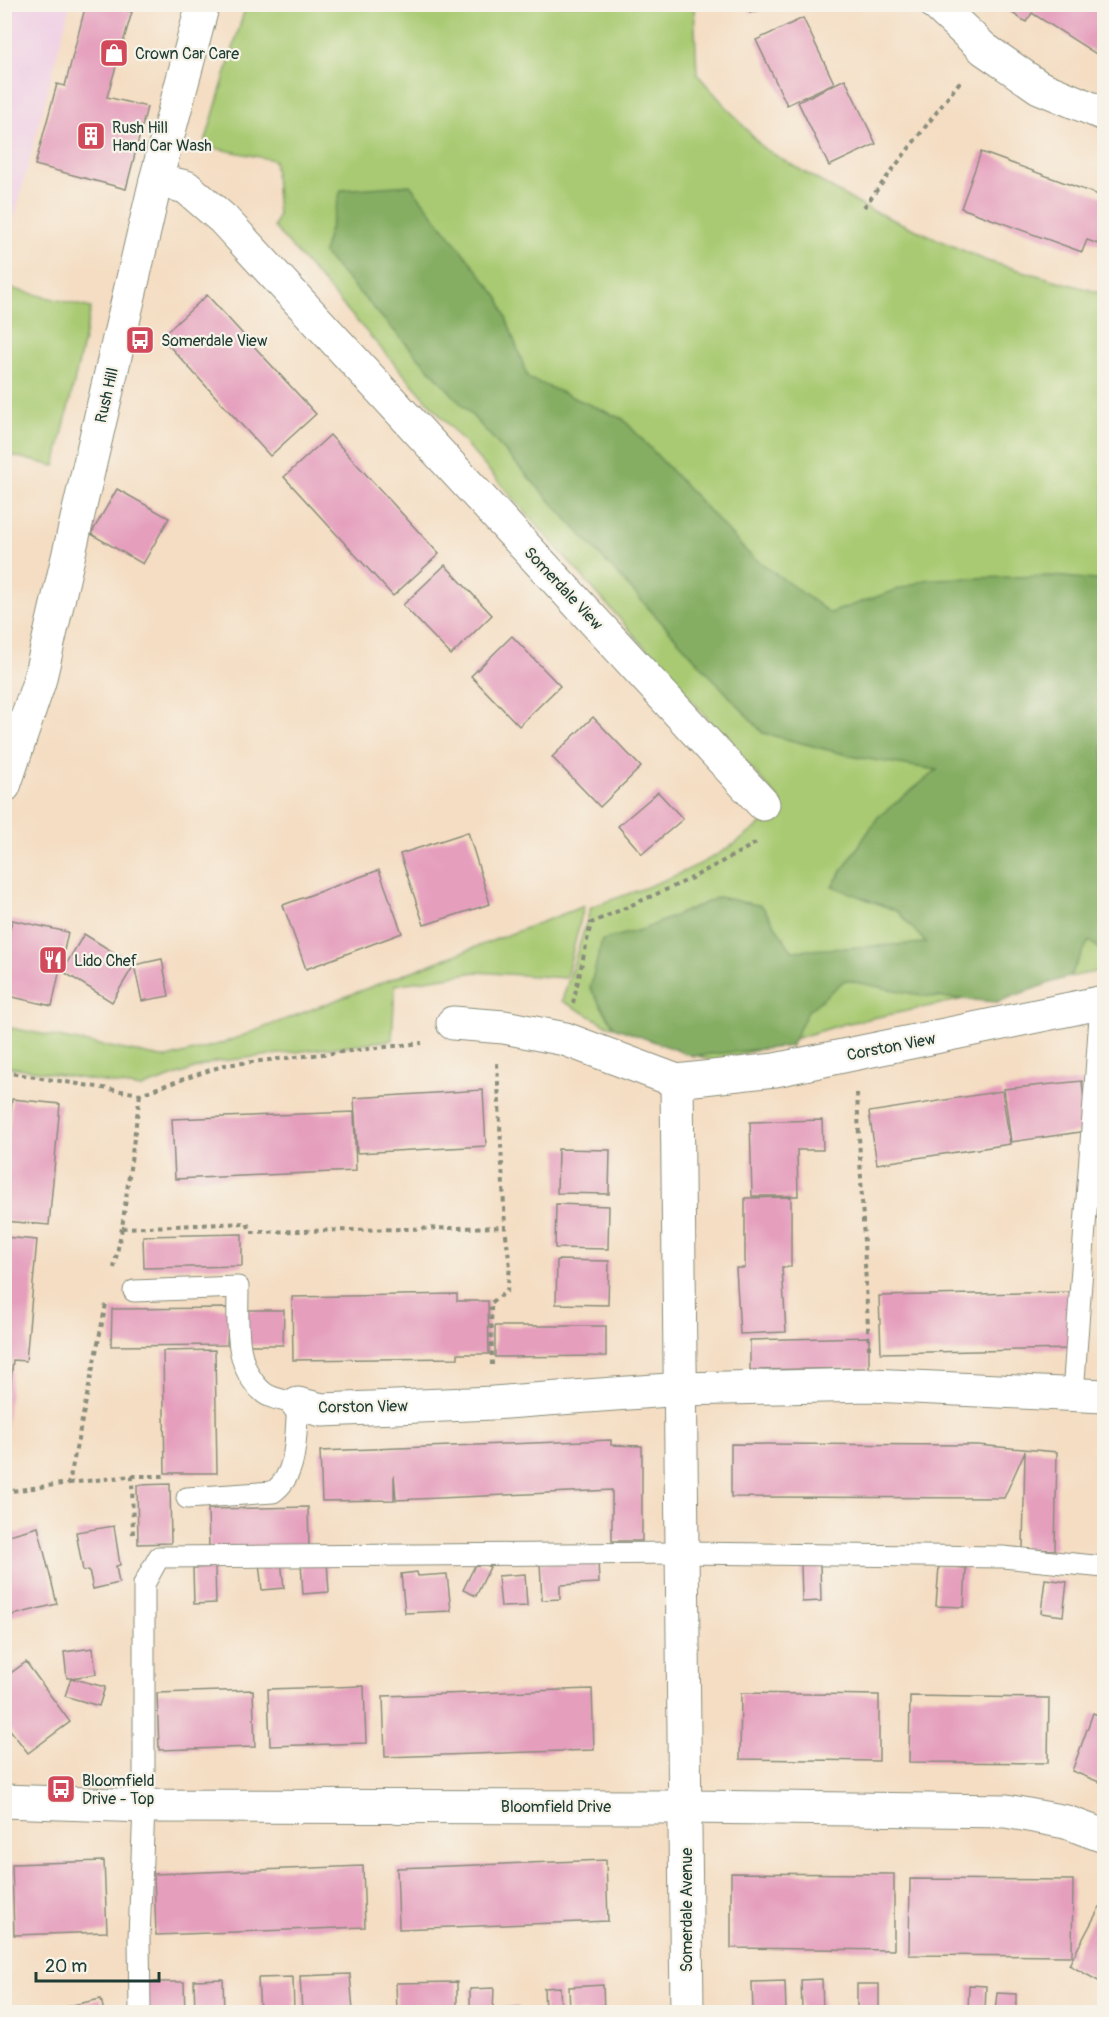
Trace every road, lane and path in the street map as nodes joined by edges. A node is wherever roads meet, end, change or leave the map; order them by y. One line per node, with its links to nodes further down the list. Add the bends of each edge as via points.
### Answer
1 (203, 4): 5 (street, Rush Hill)
2 (936, 4): 4 (street, via 984,49 1040,87)
3 (950, 97): 6 (path)
4 (1104, 114)
5 (156, 180): 7 (street, Rush Hill); 10 (street, Somerdale View, via 186,187 223,219)
6 (864, 207)
7 (39, 682): 8 (street, Rush Hill); 9 (street, Rush Hill)
8 (4, 751)
9 (4, 786)
10 (763, 804): 14 (path, via 786,827 688,880 591,923)
11 (1103, 1003): 15 (street, Corston View); 26 (lane)
12 (453, 1023): 13 (street, Corston View); 18 (path, via 426,1042 225,1065)
13 (495, 1027): 14 (street, Corston View); 19 (path)
14 (565, 1039): 17 (street, Corston View)
15 (855, 1053): 17 (street, Corston View, via 775,1070); 24 (path)
16 (4, 1071): 18 (path)
17 (677, 1081): 25 (street)
18 (141, 1094): 20 (path)
19 (505, 1227): 20 (path, via 251,1232 247,1223); 27 (path, via 510,1267 507,1291 491,1303)
20 (122, 1228): 21 (path)
21 (113, 1270)
22 (134, 1291): 28 (lane, Corston View, via 238,1287 238,1338 245,1366 263,1393)
23 (107, 1302): 31 (path)
24 (871, 1385): 25 (street, Corston View); 26 (street, Corston View)
25 (682, 1389): 27 (street, Corston View); 34 (street)
26 (1089, 1395)
27 (493, 1402): 28 (street, Corston View, via 322,1410)
28 (298, 1404): 33 (lane, via 291,1471 283,1485 273,1492)
29 (132, 1476): 30 (path); 31 (path); 36 (path, via 133,1558)
30 (172, 1476)
31 (69, 1483): 32 (path)
32 (4, 1492)
33 (187, 1498)
34 (681, 1553): 35 (lane, via 1003,1557); 36 (lane, via 159,1557); 39 (street)
35 (1104, 1567)
36 (144, 1584): 38 (lane)
37 (4, 1801): 38 (street, Bloomfield Drive)
38 (144, 1806): 39 (street, Bloomfield Drive); 41 (lane)
39 (685, 1807): 40 (street, Bloomfield Drive, via 1006,1811 1066,1822); 42 (street, Somerdale Avenue)
40 (1104, 1836)
41 (140, 2013)
42 (687, 2013)

